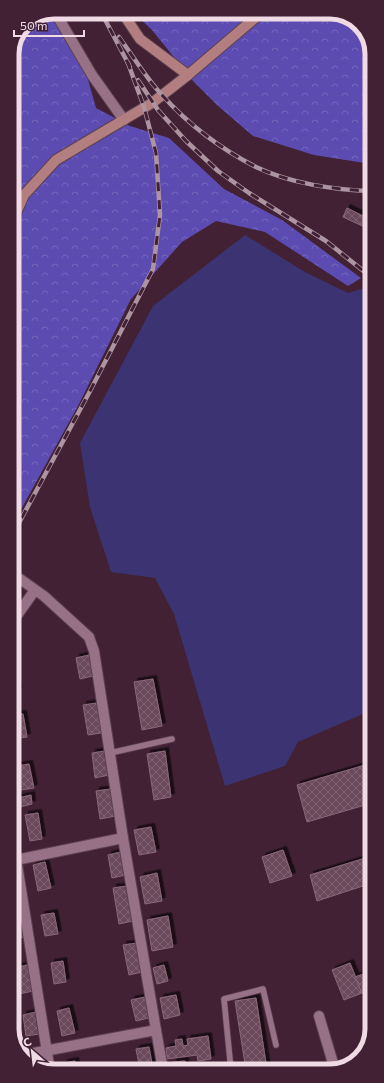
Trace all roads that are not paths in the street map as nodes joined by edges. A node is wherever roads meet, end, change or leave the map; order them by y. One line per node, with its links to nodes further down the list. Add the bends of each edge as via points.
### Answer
1 (59, 19): 5 (street, via 92,75)
2 (127, 19): 4 (street, via 140,39)
3 (254, 19): 4 (street)
4 (188, 75): 5 (street, via 152,103)
5 (124, 120): 6 (street, via 56,160 24,195)
6 (19, 206)
7 (19, 579): 8 (street)
8 (34, 592): 9 (street); 10 (street); 12 (street, via 89,638 94,652)
9 (19, 606)
10 (19, 613)
11 (172, 739): 12 (lane)
12 (110, 753): 13 (street)
13 (123, 838): 14 (street); 17 (street)
14 (19, 859)
15 (19, 879): 19 (street)
16 (319, 1016): 24 (street)
17 (156, 1030): 19 (street); 22 (street)
18 (276, 1046): 23 (lane, via 262,989 224,999)
19 (46, 1051): 20 (street); 21 (street)
20 (30, 1054)
21 (48, 1063)
22 (162, 1064)
23 (230, 1064)
24 (333, 1064)

